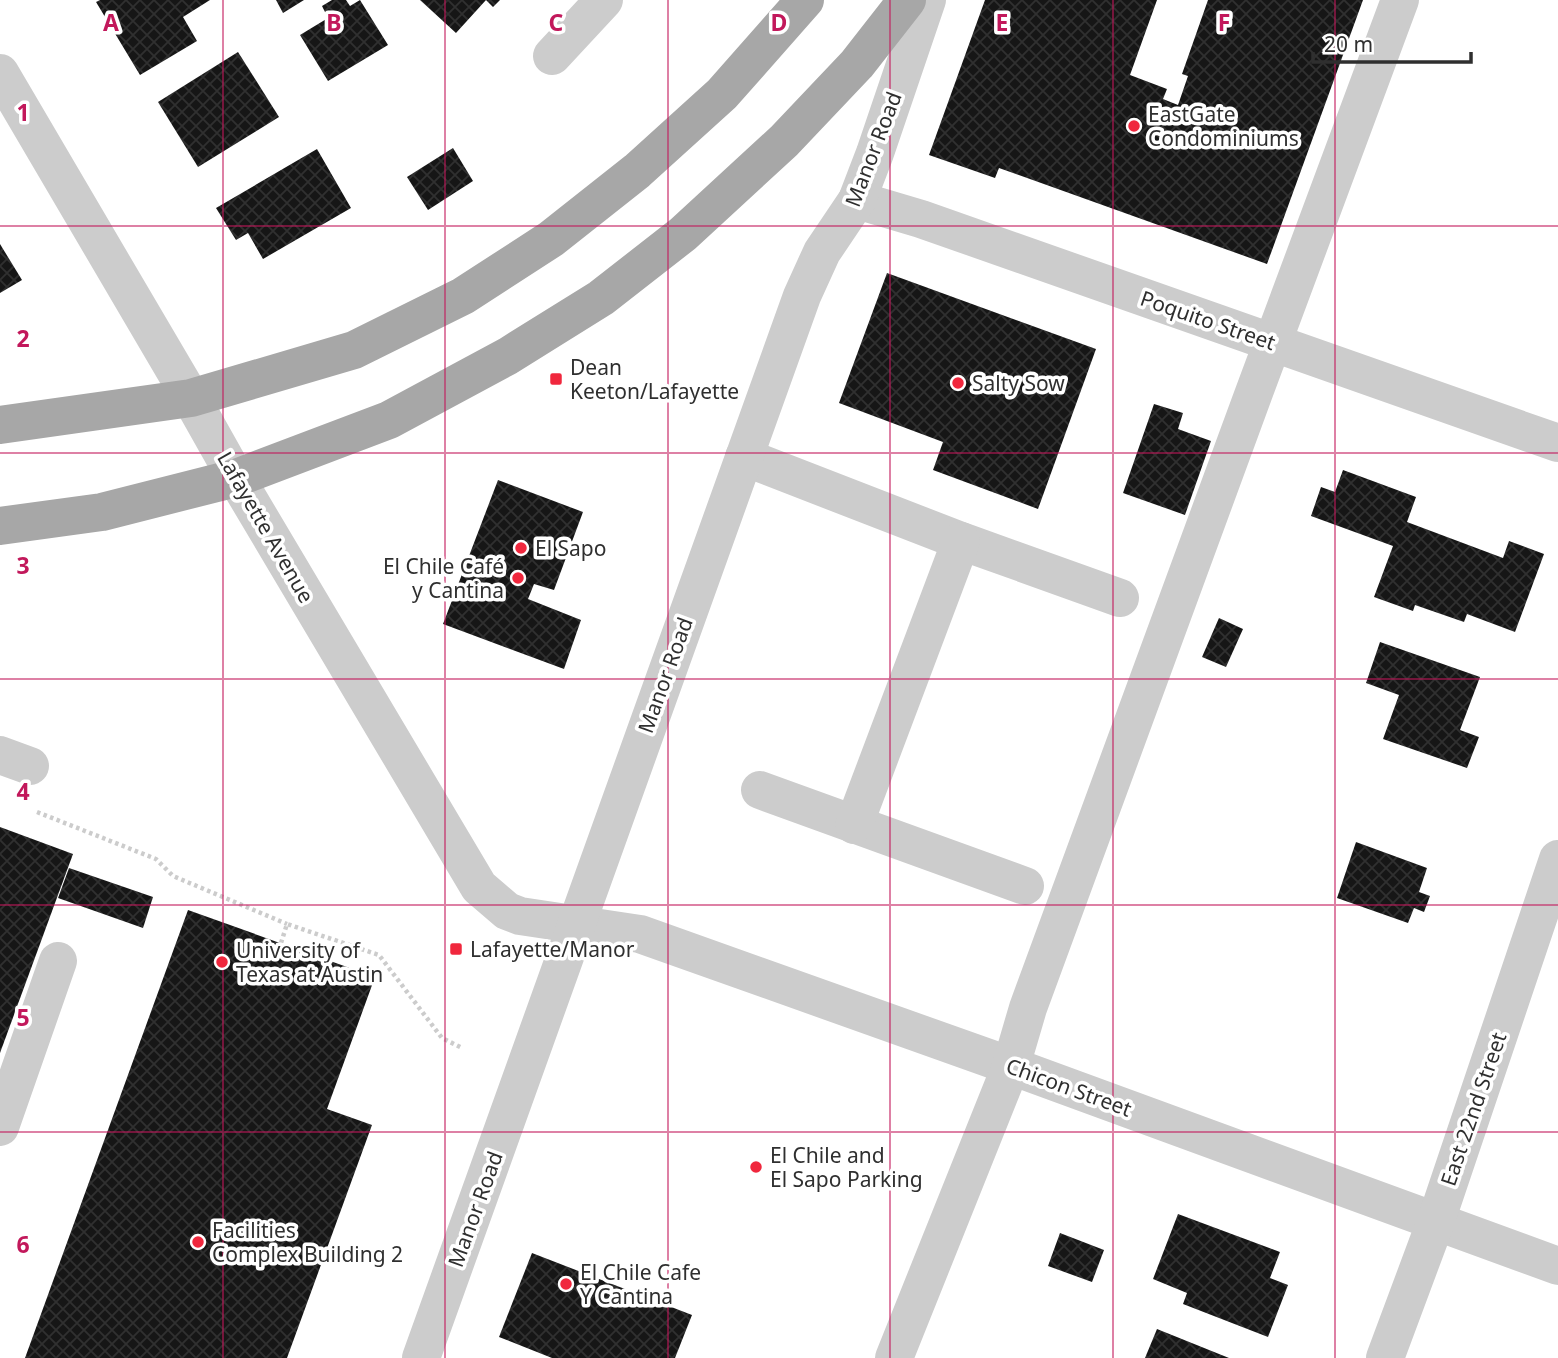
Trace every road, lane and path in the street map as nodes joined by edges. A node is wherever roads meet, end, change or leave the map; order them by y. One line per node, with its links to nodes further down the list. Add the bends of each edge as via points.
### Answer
1 (604, 0): 6 (street)
2 (805, 0): 10 (main road, via 722,94 637,171 540,246 463,296 354,350)
3 (907, 0): 14 (main road, via 857,64 779,146 683,234 601,298 508,356 390,420)
4 (927, 0): 8 (street, Manor Road)
5 (1400, 0): 9 (street)
6 (552, 56)
7 (0, 73): 10 (street, Lafayette Avenue)
8 (857, 200): 9 (street, Poquito Street); 13 (street, Manor Road, via 822,252 802,296)
9 (1272, 343): 12 (street, Poquito Street); 28 (street)
10 (191, 398): 11 (main road); 14 (street, Lafayette Avenue)
11 (0, 425)
12 (1558, 443)
13 (744, 457): 16 (street); 24 (street, Manor Road)
14 (236, 478): 15 (main road, via 102,512); 24 (street, Lafayette Avenue, via 479,887 507,911)
15 (0, 526)
16 (961, 541): 17 (street); 20 (street)
17 (1120, 598)
18 (760, 790): 20 (street)
19 (36, 812): 23 (path, via 156,859 173,876)
20 (854, 824): 22 (street)
21 (1558, 859): 30 (street, East 22nd Street)
22 (1025, 886)
23 (287, 924): 25 (path); 27 (path, via 379,955 442,1038)
24 (576, 925): 28 (street, Chicon Street, via 640,934); 32 (street, Manor Road)
25 (281, 943)
26 (58, 961): 29 (street)
27 (462, 1048)
28 (1011, 1066): 30 (street, Chicon Street); 33 (street)
29 (0, 1126)
30 (1436, 1221): 31 (street, Chicon Street); 34 (street, East 22nd Street)
31 (1558, 1266)
32 (421, 1358)
33 (894, 1358)
34 (1385, 1358)

